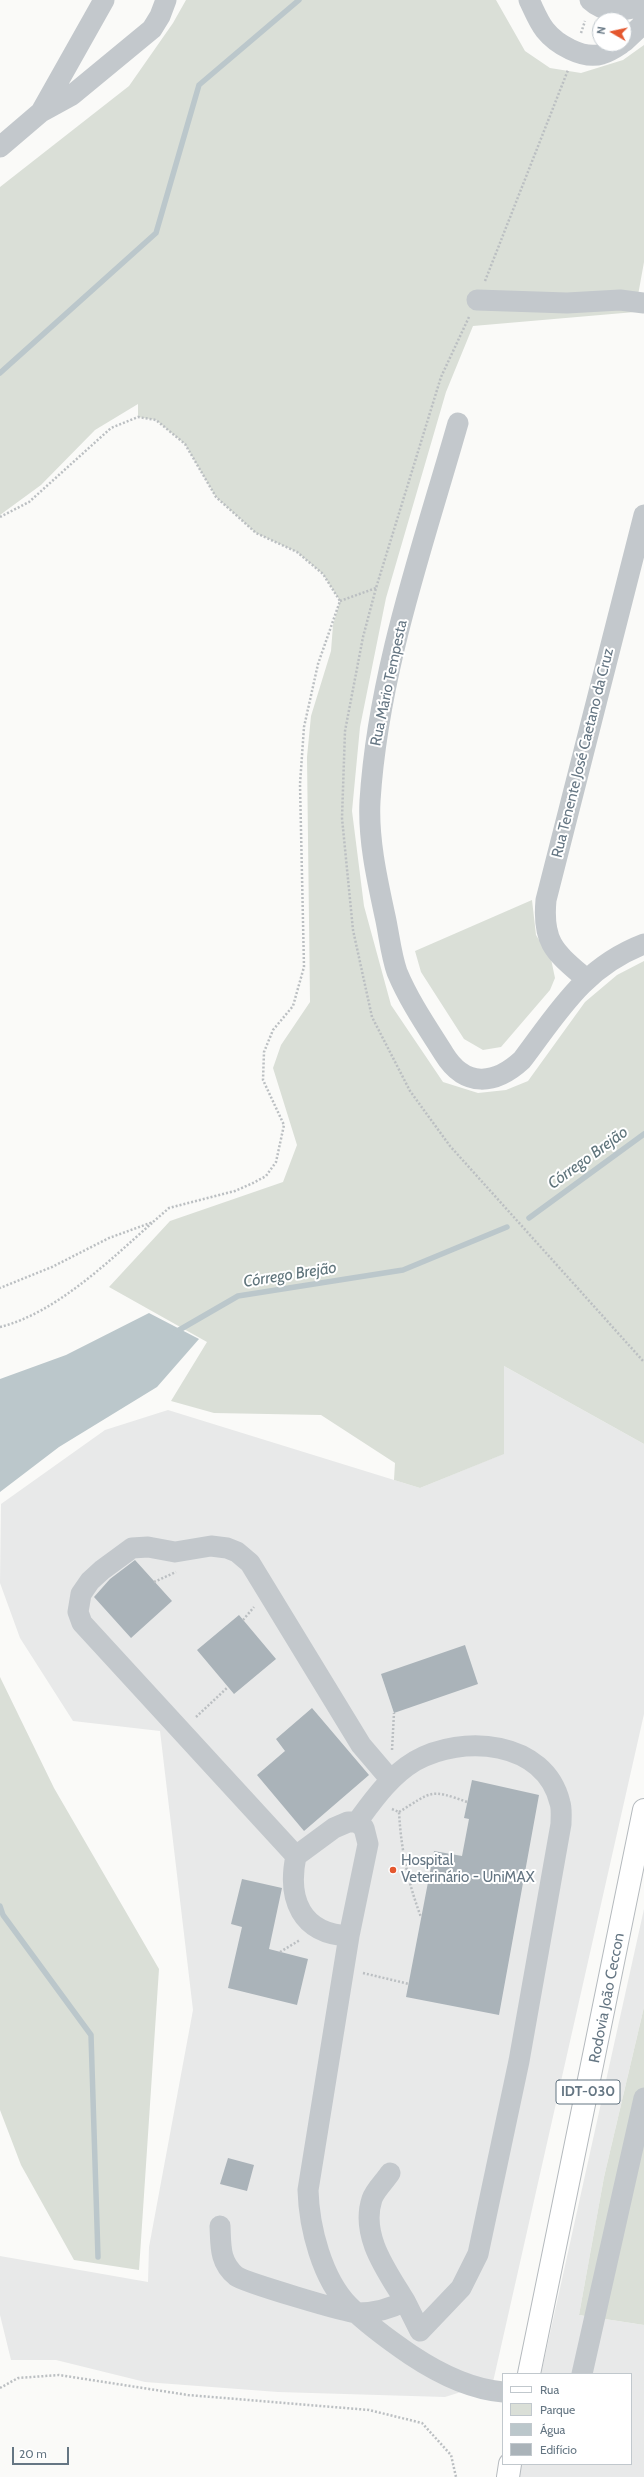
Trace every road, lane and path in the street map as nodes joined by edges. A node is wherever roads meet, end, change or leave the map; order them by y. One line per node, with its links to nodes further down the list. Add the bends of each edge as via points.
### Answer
1 (104, 0): 10 (street)
2 (166, 0): 10 (street, via 152,29 72,95)
3 (529, 0): 8 (street, via 544,29 560,43)
4 (590, 1): 5 (street, via 606,10 617,11); 8 (path)
5 (644, 6)
6 (644, 23): 7 (street)
7 (632, 34)
8 (576, 51): 9 (street, via 589,55 602,55); 12 (path)
9 (607, 52)
10 (41, 112): 11 (street)
11 (0, 147)
12 (477, 300): 13 (street, via 567,303 620,300); 17 (path, via 441,377)
13 (644, 303)
14 (458, 423): 20 (street, Rua Mário Tempesta, via 404,610 379,720 370,802 372,840 379,889 396,969 408,996 447,1059 460,1072 472,1078 489,1080 512,1069 522,1060)
15 (644, 515): 20 (street, Rua Tenente José Caetano da Cruz, via 546,900 546,933 555,950)
16 (0, 517): 18 (path, via 29,502 111,428 138,417 156,420 185,444 216,497 256,533 297,552 323,574)
17 (376, 588): 18 (path); 24 (path, via 363,637 345,731 342,818 353,930 372,1017 410,1091 450,1146)
18 (340, 601): 21 (path, via 318,664 304,727 300,784 304,967 293,1006 273,1030 264,1052 263,1080 284,1125 276,1162 266,1176 235,1191 170,1208)
19 (644, 944): 20 (street, Rua Mário Tempesta, via 610,961)
20 (585, 978)
21 (153, 1222): 22 (path, via 109,1238 52,1267); 23 (path, via 50,1306 14,1324)
22 (0, 1288)
23 (0, 1327)
24 (644, 1362)
25 (228, 1687): 27 (path)
26 (394, 1713): 28 (path)
27 (182, 1730): 28 (street, via 82,1623 78,1612 81,1594 90,1581 132,1548 148,1547 175,1552 219,1546 243,1556 274,1600 361,1745); 34 (street)
28 (390, 1779): 29 (street); 42 (street, via 433,1752 471,1744 494,1747 525,1757 540,1768 553,1785 560,1803 561,1824 519,2061 478,2254 461,2288)
29 (375, 1798): 32 (path); 33 (street)
30 (467, 1802): 32 (path, via 444,1793 430,1793)
31 (644, 1810): 44 (main road, Rodovia João Ceccon / IDT-030)
32 (399, 1812): 35 (path, via 401,1848)
33 (357, 1822): 34 (street, via 340,1824); 36 (street, via 364,1828 368,1844)
34 (296, 1856): 36 (street, via 292,1883 294,1898 300,1911 321,1930 334,1935)
35 (421, 1917)
36 (349, 1936): 41 (street, via 308,2190 308,2214 315,2241 331,2278 348,2305)
37 (644, 2098): 45 (street)
38 (390, 2173): 40 (street, via 373,2198 369,2217 370,2230 382,2263)
39 (220, 2226): 41 (street, via 221,2257 236,2276 258,2285)
40 (405, 2301): 41 (street, via 390,2309); 42 (street)
41 (357, 2313): 43 (street, via 384,2337)
42 (420, 2331): 43 (street)
43 (432, 2370): 47 (street, via 477,2387)
44 (530, 2373)
45 (582, 2373)
46 (0, 2388): 49 (path, via 18,2378 59,2375 188,2395 369,2410 422,2423 451,2454)
47 (502, 2392)
48 (510, 2465): 50 (main road)
49 (456, 2477)
50 (508, 2477)

